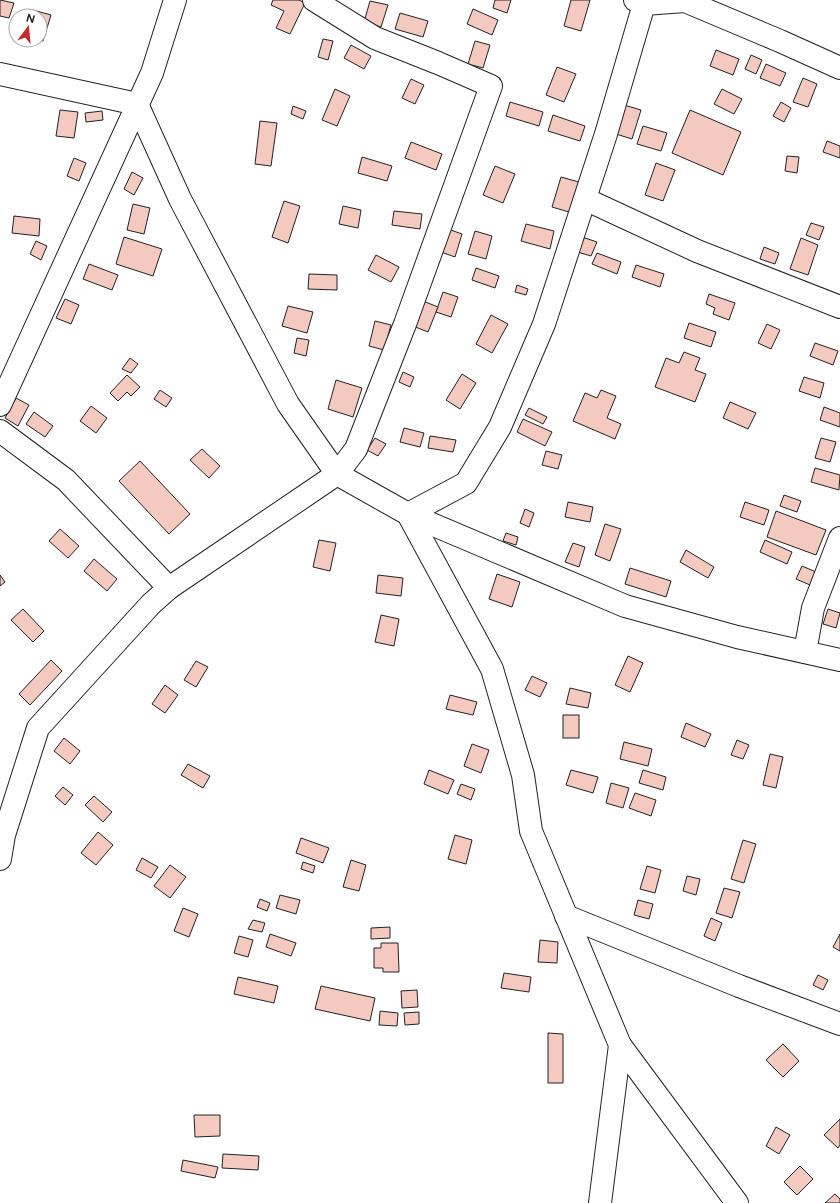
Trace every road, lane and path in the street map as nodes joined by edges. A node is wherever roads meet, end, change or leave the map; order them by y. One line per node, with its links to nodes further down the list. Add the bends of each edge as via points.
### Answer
1 (175, 0): 6 (street, via 152,73)
2 (314, 0): 11 (street, via 375,38 491,86 397,346 356,449)
3 (640, 2): 4 (street, via 685,1); 7 (street, via 606,134)
4 (840, 68)
5 (0, 74): 6 (street)
6 (137, 104): 9 (street); 11 (street, via 180,198 288,404)
7 (585, 199): 8 (street, via 697,251); 12 (street, via 544,324 500,427 466,483)
8 (840, 307)
9 (0, 405)
10 (0, 431): 14 (street, via 66,480)
11 (336, 474): 12 (street); 14 (street)
12 (408, 514): 15 (street, via 626,606); 18 (street, via 492,669 523,775 531,831)
13 (840, 538): 15 (street, via 813,608)
14 (169, 588): 17 (street, via 151,604 38,728 4,835)
15 (805, 652): 16 (street)
16 (840, 660)
17 (0, 860)
18 (566, 916): 19 (street); 20 (street)
19 (840, 1024)
20 (620, 1045): 21 (street); 22 (street)
21 (600, 1203)
22 (736, 1203)

